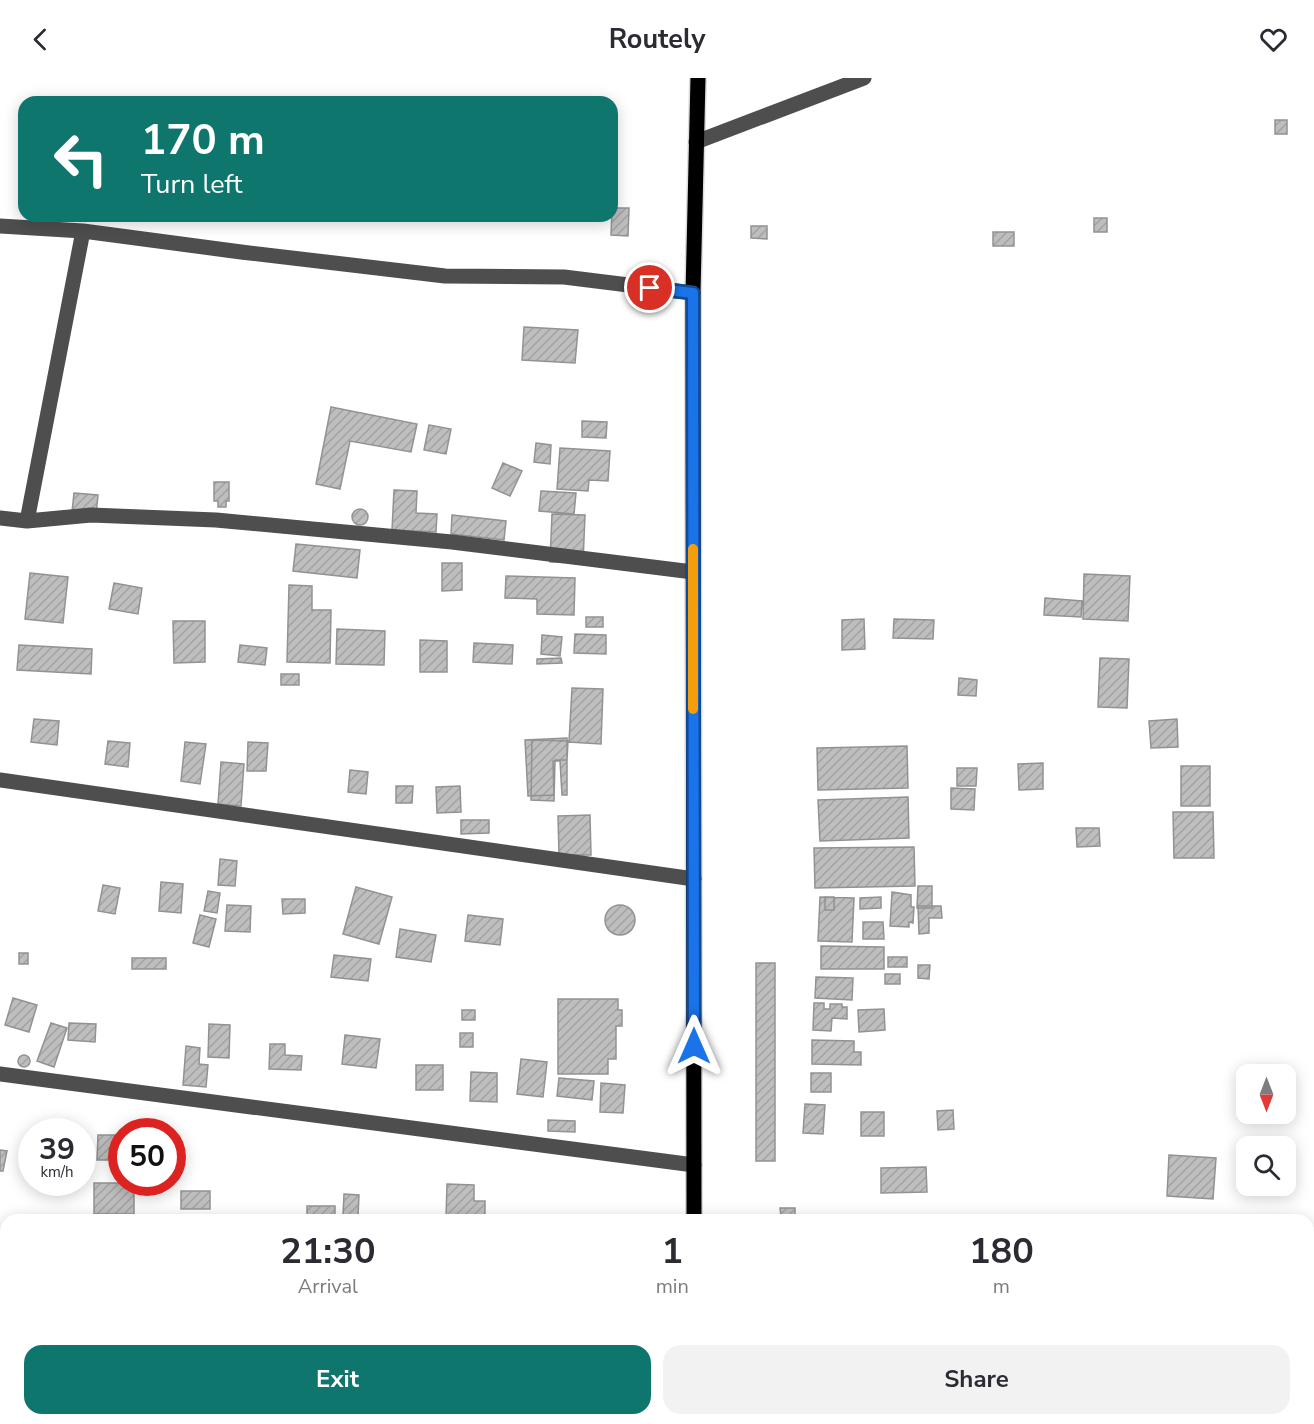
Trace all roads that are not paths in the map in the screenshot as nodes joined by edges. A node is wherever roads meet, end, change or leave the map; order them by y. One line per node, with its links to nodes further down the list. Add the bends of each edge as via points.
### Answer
1 (698, 78): 3 (main road)
2 (864, 78): 3 (street)
3 (696, 141): 6 (main road)
4 (0, 226): 5 (street)
5 (83, 231): 6 (street, via 445,276 564,277); 8 (street)
6 (693, 293): 9 (main road)
7 (0, 518): 8 (street)
8 (27, 521): 9 (street, via 91,514 216,520 452,542)
9 (693, 572): 11 (main road)
10 (0, 780): 11 (street)
11 (694, 879): 13 (main road)
12 (0, 1074): 13 (street)
13 (694, 1165): 14 (main road)
14 (694, 1214)

